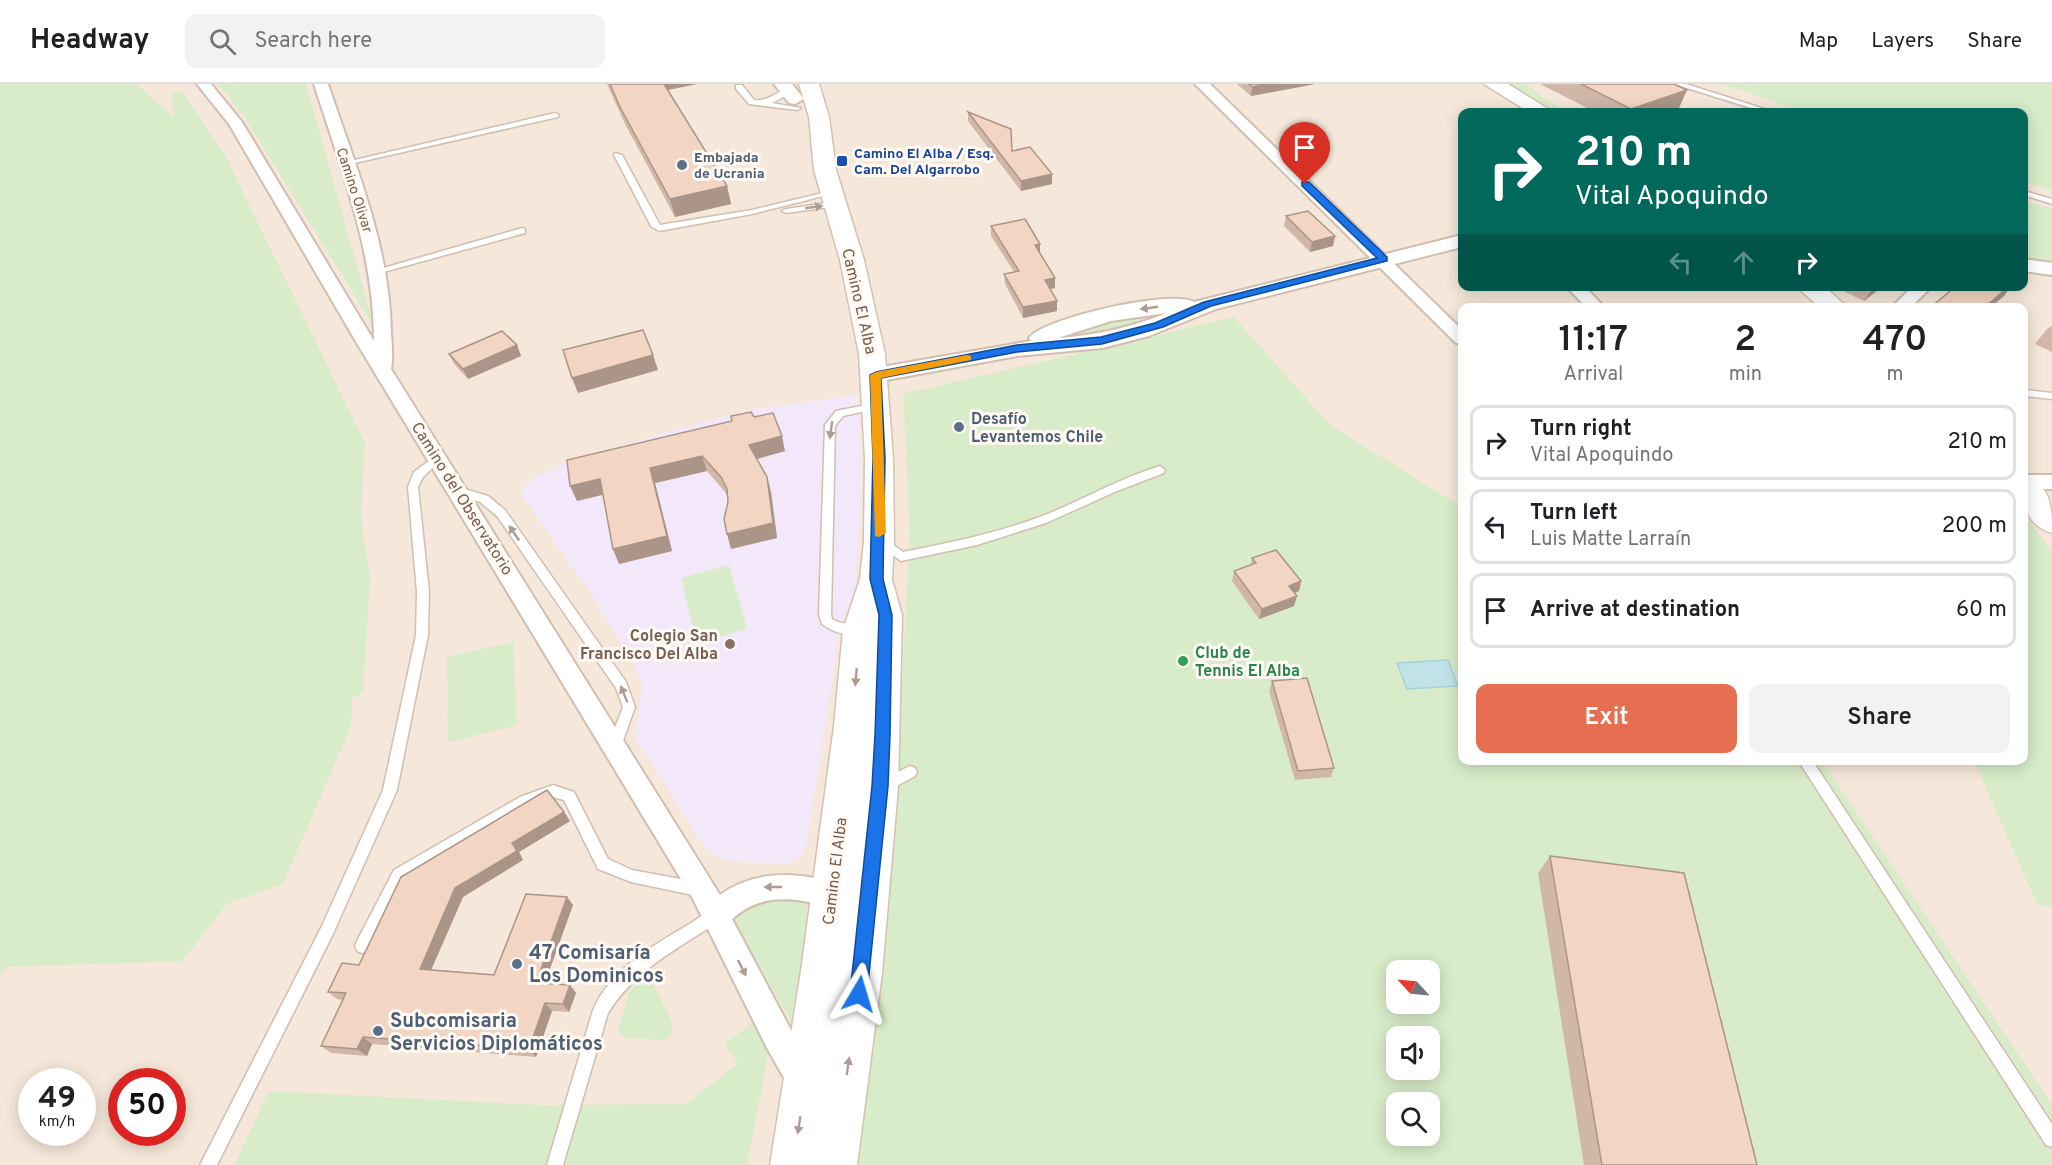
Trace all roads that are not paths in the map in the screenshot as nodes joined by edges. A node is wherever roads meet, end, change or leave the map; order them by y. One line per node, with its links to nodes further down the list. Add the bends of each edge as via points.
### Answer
1 (204, 84): 32 (street, Camino del Observatorio, via 235,122)
2 (321, 84): 15 (street, Camino Olivar)
3 (1202, 84): 21 (street)
4 (1473, 84): 10 (main road)
5 (1494, 84): 11 (main road)
6 (1678, 84): 12 (lane)
7 (740, 87): 9 (lane, via 748,100)
8 (794, 92): 9 (lane); 9 (lane); 17 (main road, Camino El Alba, via 819,117 825,170)
9 (766, 103)
10 (1514, 108)
11 (1536, 108)
12 (1757, 108)
13 (555, 115): 15 (lane)
14 (618, 155): 17 (lane, via 659,228 752,212 768,214)
15 (346, 163): 24 (street, Camino Olivar, via 364,211)
16 (2028, 195): 18 (lane)
17 (833, 198): 33 (main road, Camino El Alba, via 867,320)
18 (2052, 202)
19 (522, 231): 24 (lane)
20 (1458, 242): 21 (street)
21 (1384, 259): 31 (street); 33 (street, via 1208,304 1177,319 1112,338 1017,349)
22 (2028, 265): 23 (street)
23 (2052, 269)
24 (377, 270): 32 (street, Camino Olivar)
25 (1579, 291): 28 (street)
26 (1814, 291): 29 (main road)
27 (1918, 291): 30 (street)
28 (1592, 303)
29 (1830, 303)
30 (1905, 303)
31 (1458, 335)
32 (383, 370): 37 (street, Camino del Observatorio)
33 (876, 375): 36 (main road, Camino El Alba)
34 (2028, 393): 35 (lane)
35 (2052, 396)
36 (877, 405): 44 (main road, Camino El Alba); 45 (lane, one-way to 45, via 840,413 830,425 825,615 826,621 836,628)
37 (438, 458): 41 (street, Camino del Observatorio); 56 (lane, via 418,475 413,487 423,592 422,635 390,790 327,931)
38 (1160, 470): 44 (lane, via 1042,520 977,541)
39 (2028, 482): 40 (street)
40 (2052, 482)
41 (458, 491): 46 (street, Camino del Observatorio); 46 (lane, one-way to 41, via 629,707 622,686 501,513 484,499)
42 (2028, 492): 43 (main road)
43 (2052, 522)
44 (885, 559): 45 (main road, Camino El Alba); 52 (main road, Camino El Alba, via 895,779)
45 (860, 630): 49 (main road, Camino El Alba, one-way to 49)
46 (614, 748): 48 (street, Camino del Observatorio)
47 (1807, 765): 55 (lane)
48 (703, 890): 50 (street, Camino del Observatorio); 51 (lane, via 631,876 603,864 569,796 553,790 525,801 399,875)
49 (831, 893): 50 (street, one-way to 50, via 769,886 746,893); 52 (street, via 847,901 852,922 851,949); 53 (main road, Camino El Alba)
50 (715, 916): 53 (street, Camino del Observatorio, one-way to 53, via 777,1038); 57 (lane, via 634,966 612,990 601,1010)
51 (362, 946)
52 (861, 973): 54 (main road, Camino El Alba, one-way to 52)
53 (806, 1085): 58 (main road, Camino El Alba, one-way to 58)
54 (841, 1117): 59 (main road, Camino El Alba); 60 (main road)
55 (2052, 1139)
56 (208, 1165)
57 (555, 1165)
58 (793, 1165)
59 (834, 1165)
60 (857, 1165)

